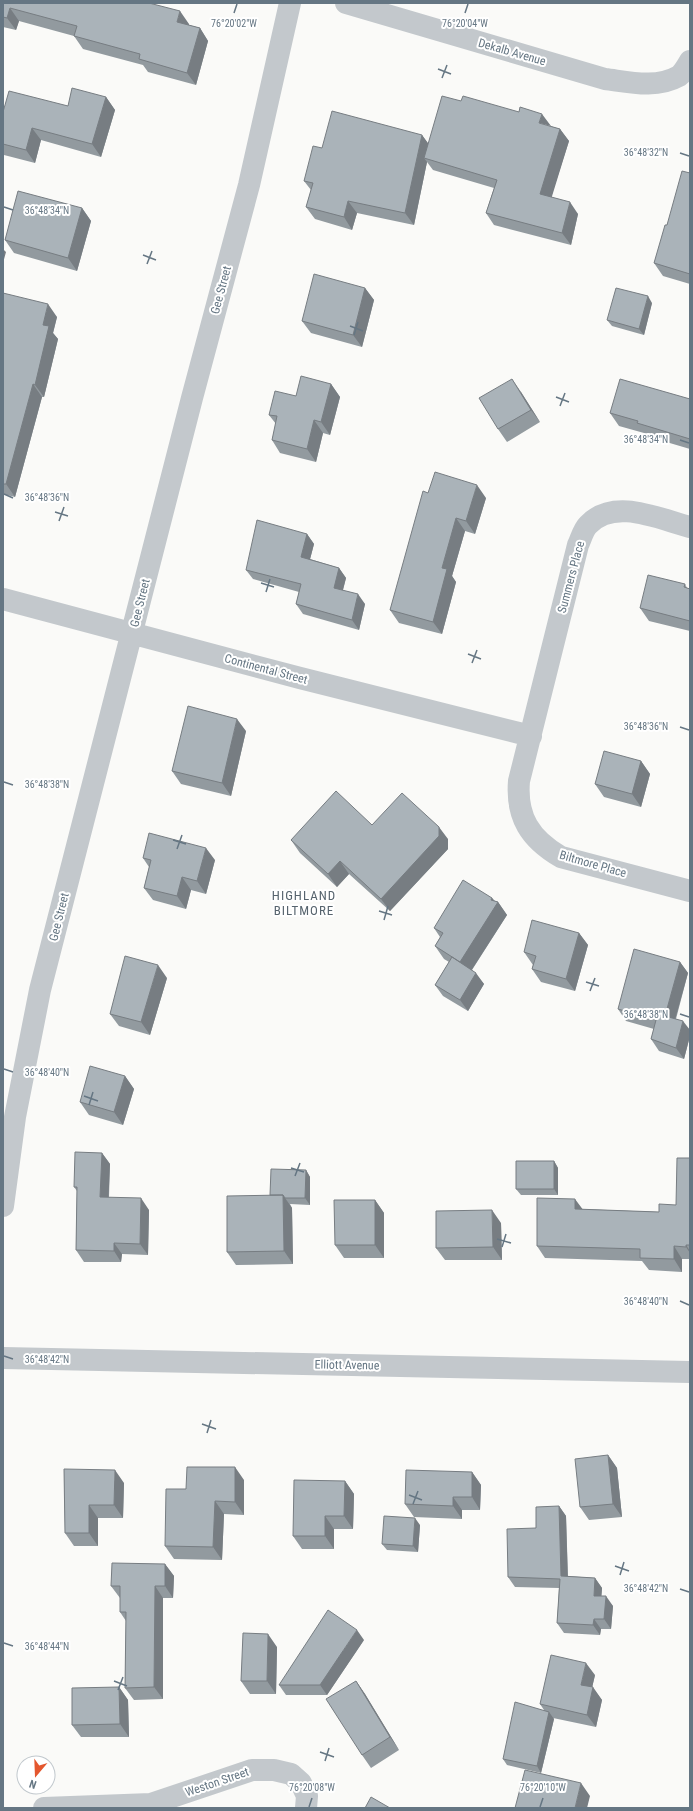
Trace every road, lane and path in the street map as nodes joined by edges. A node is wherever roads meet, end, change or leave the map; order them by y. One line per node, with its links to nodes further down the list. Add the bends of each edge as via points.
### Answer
1 (290, 3): 6 (street, Gee Street, via 249,185)
2 (346, 3): 3 (street, Dekalb Avenue, via 605,79 642,84 659,82)
3 (685, 68)
4 (690, 527): 7 (street, Summers Place, via 629,511 612,510 586,526 578,545)
5 (3, 599): 6 (street, Continental Street)
6 (132, 633): 7 (street, Continental Street); 9 (street, Gee Street, via 40,990 15,1116)
7 (530, 736): 8 (street, Biltmore Place, via 519,781 521,815 531,834 546,849 562,857)
8 (690, 891)
9 (3, 1206)
10 (3, 1358): 11 (street, Elliott Avenue)
11 (690, 1372)
12 (158, 1806): 13 (street, Weston Street); 14 (street, Weston Street, via 252,1770 274,1770 291,1774 301,1783 307,1796)
13 (44, 1808)
14 (306, 1808)

